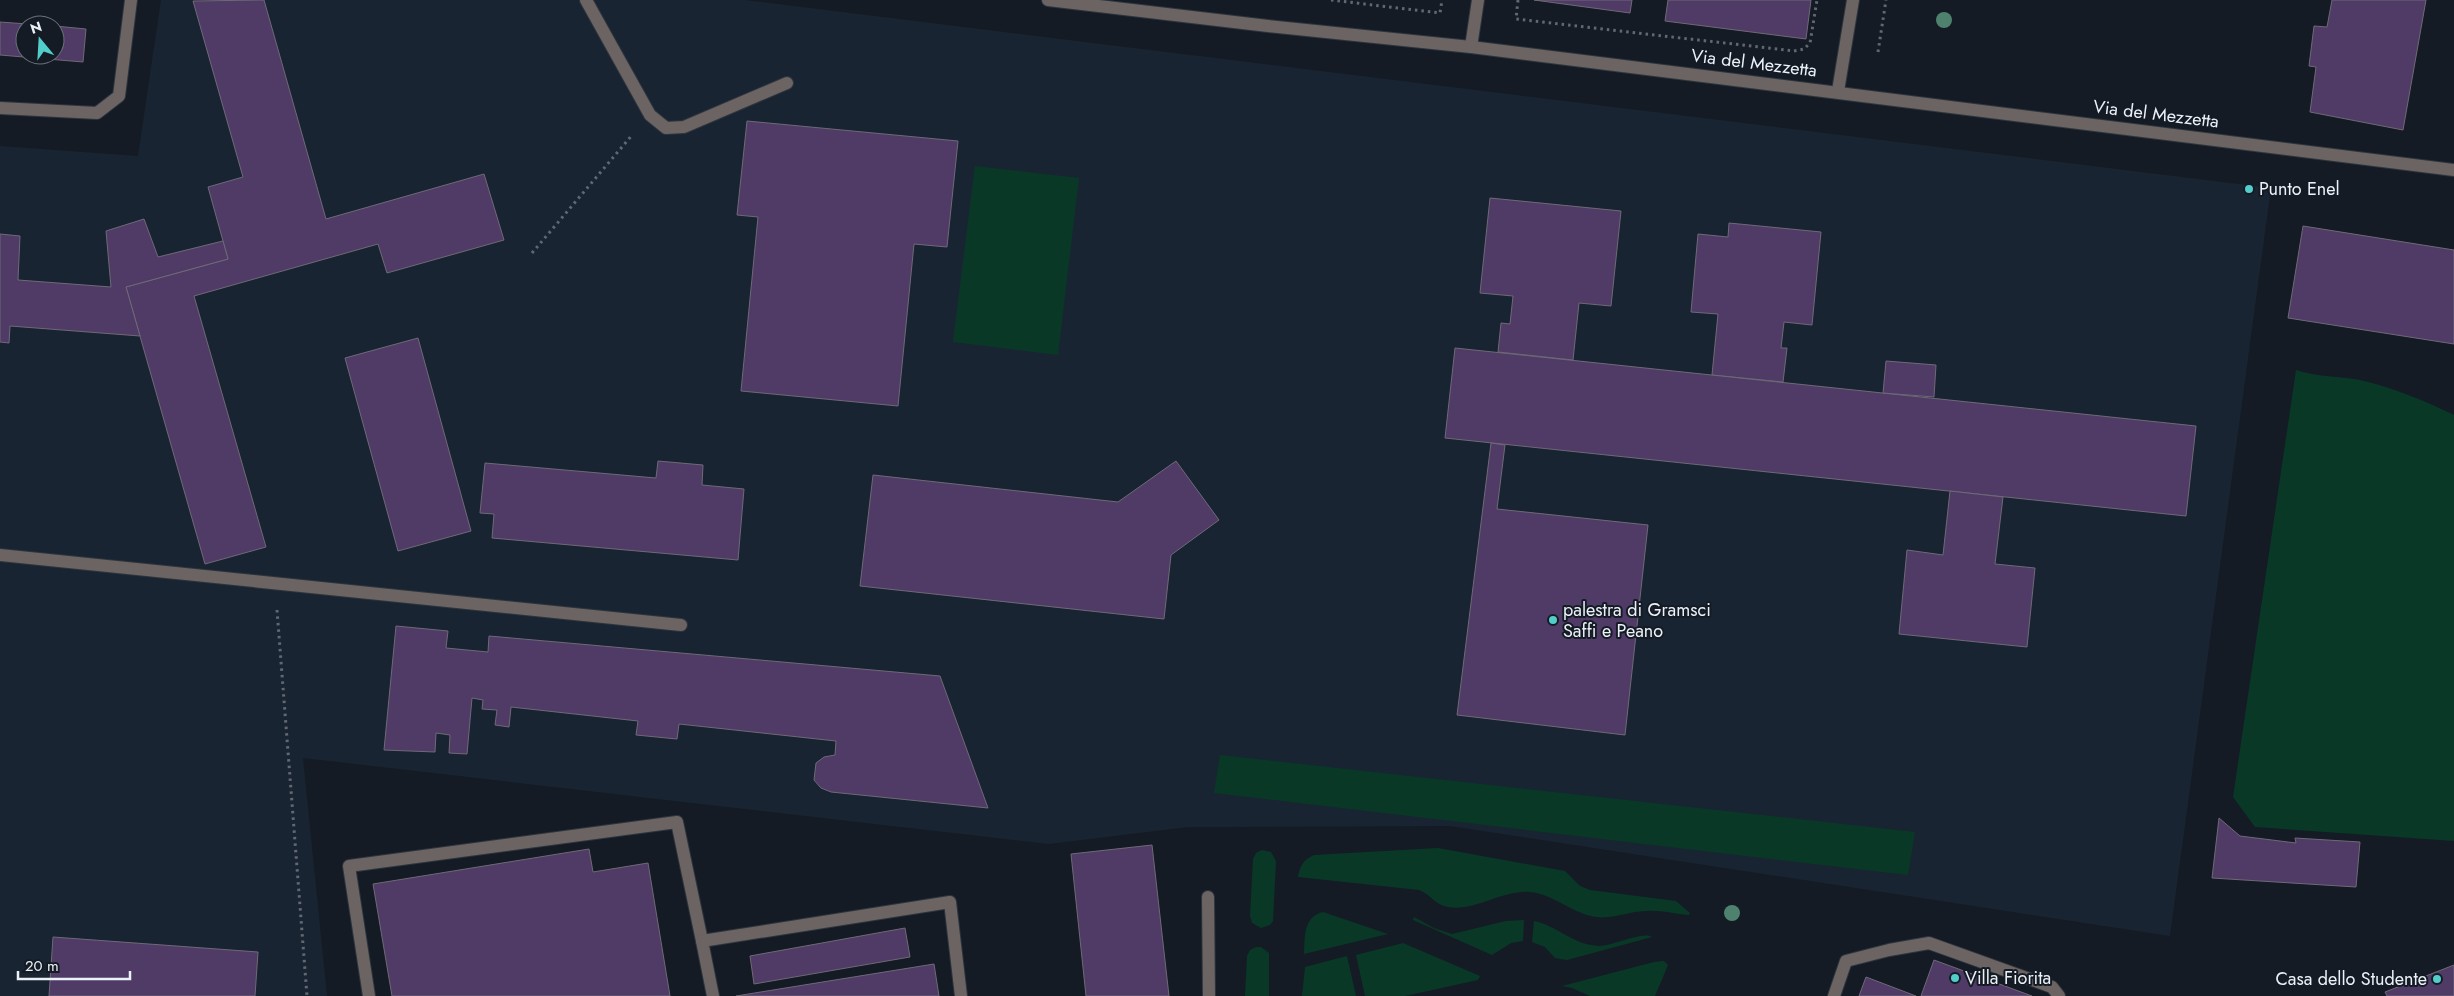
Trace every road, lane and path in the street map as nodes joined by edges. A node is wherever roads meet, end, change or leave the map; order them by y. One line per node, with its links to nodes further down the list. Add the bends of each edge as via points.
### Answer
1 (131, 0): 16 (street, via 119,96 97,113)
2 (586, 0): 17 (street)
3 (1048, 0): 11 (street, Via del Mezzetta)
4 (1331, 0): 5 (path, via 1440,13)
5 (1442, 0)
6 (1478, 0): 12 (street)
7 (1518, 0): 8 (path, via 1516,19 1794,51 1804,49 1810,43)
8 (1817, 0)
9 (1853, 0): 15 (street)
10 (1886, 0): 13 (path)
11 (1102, 3): 12 (street, Via del Mezzetta)
12 (1471, 47): 15 (street, Via del Mezzetta)
13 (1878, 52)
14 (787, 83): 17 (street, via 684,127 666,128)
15 (1838, 91): 18 (street, Via del Mezzetta)
16 (0, 108)
17 (650, 115): 19 (path)
18 (2454, 170)
19 (532, 253)
20 (0, 555): 21 (street)
21 (275, 583): 22 (street); 25 (path)
22 (681, 625)
23 (1208, 897): 29 (street)
24 (702, 941): 26 (street, via 677,822 349,866); 27 (street); 28 (street, via 950,902)
25 (308, 996)
26 (369, 996)
27 (713, 996)
28 (961, 996)
29 (1210, 996)
30 (1834, 996): 31 (street, via 1846,961 1929,943 2052,988)
31 (2059, 996)

